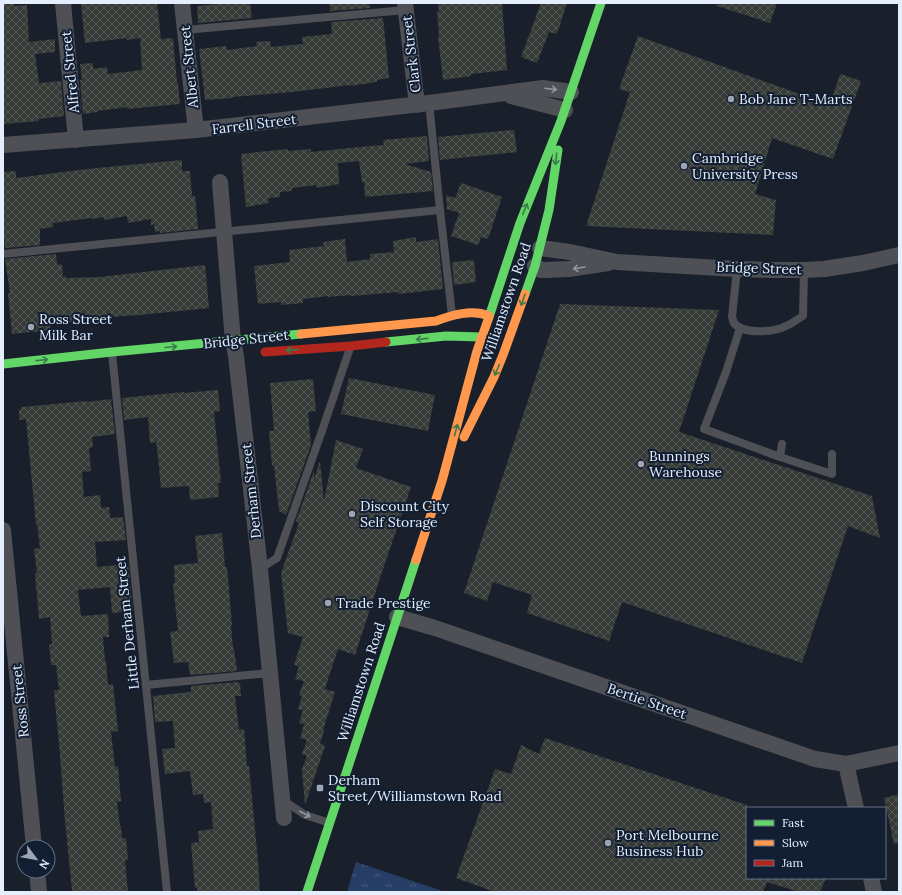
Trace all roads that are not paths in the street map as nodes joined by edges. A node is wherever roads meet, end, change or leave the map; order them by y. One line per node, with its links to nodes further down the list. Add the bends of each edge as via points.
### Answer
1 (63, 3): 11 (street, Alfred Street)
2 (182, 3): 5 (street, Albert Street)
3 (600, 3): 6 (main road, Williamstown Road)
4 (406, 7): 5 (lane); 8 (street, Clark Street)
5 (185, 30): 10 (street, Albert Street)
6 (571, 92): 7 (street, Farrell Street, one-way to 6, via 543,88); 9 (main road, Williamstown Road)
7 (504, 94): 8 (street, Farrell Street); 9 (street, Farrell Street)
8 (423, 104): 10 (street, Farrell Street); 14 (lane)
9 (563, 115): 16 (main road, Williamstown Road, one-way to 16, via 549,210); 24 (main road, Williamstown Road, one-way to 9, via 515,248 520,223)
10 (196, 130): 11 (street, Farrell Street)
11 (76, 140): 12 (street, Farrell Street)
12 (3, 145)
13 (220, 182): 15 (street, Derham Street)
14 (440, 210): 15 (lane); 23 (lane)
15 (224, 232): 17 (lane); 30 (street, Derham Street)
16 (536, 248): 19 (street, Bridge Street); 20 (main road, Williamstown Road)
17 (3, 254)
18 (899, 255): 22 (street, Bridge Street, via 845,266)
19 (617, 262): 20 (street, Bridge Street, one-way to 20, via 562,270 542,270); 21 (street, Bridge Street)
20 (532, 264): 36 (main road, Williamstown Road, one-way to 36, via 494,377)
21 (737, 269): 22 (street, Bridge Street); 26 (lane, via 732,318 734,324)
22 (804, 270): 26 (lane, via 803,316 774,330 761,332)
23 (452, 315): 24 (main road, Bridge Street, via 484,314); 25 (main road, Bridge Street, via 436,321)
24 (492, 318): 27 (main road, Williamstown Road)
25 (357, 328): 28 (lane); 30 (main road, Bridge Street)
26 (740, 328): 35 (lane, via 704,429)
27 (486, 337): 28 (main road, Bridge Street, one-way to 28, via 446,336); 36 (main road, Williamstown Road, one-way to 27)
28 (351, 346): 31 (main road, Bridge Street, one-way to 31); 38 (lane, via 277,558)
29 (112, 352): 30 (main road, Bridge Street, one-way to 30); 32 (main road, Bridge Street, one-way to 29); 41 (lane, Little Derham Street)
30 (235, 352): 38 (street, Derham Street)
31 (258, 353)
32 (3, 364)
33 (782, 444): 35 (lane)
34 (832, 454): 35 (lane, via 832,474)
35 (780, 457)
36 (442, 481): 39 (main road, Williamstown Road)
37 (3, 530): 48 (street, Ross Street)
38 (260, 569): 40 (street, Derham Street)
39 (397, 616): 43 (street, Bertie Street, via 815,759); 47 (main road, Williamstown Road)
40 (270, 673): 41 (lane); 44 (street, Derham Street)
41 (146, 685): 52 (lane, Little Derham Street)
42 (899, 753): 43 (street, Bertie Street)
43 (846, 764): 45 (street)
44 (283, 800): 46 (street, Derham Street); 47 (lane, one-way to 47, via 306,815)
45 (856, 807)
46 (284, 818)
47 (330, 822): 53 (main road, Williamstown Road)
48 (33, 839)
49 (38, 879): 51 (street)
50 (871, 879): 54 (street)
51 (39, 892)
52 (167, 892)
53 (307, 892)
54 (874, 892)

